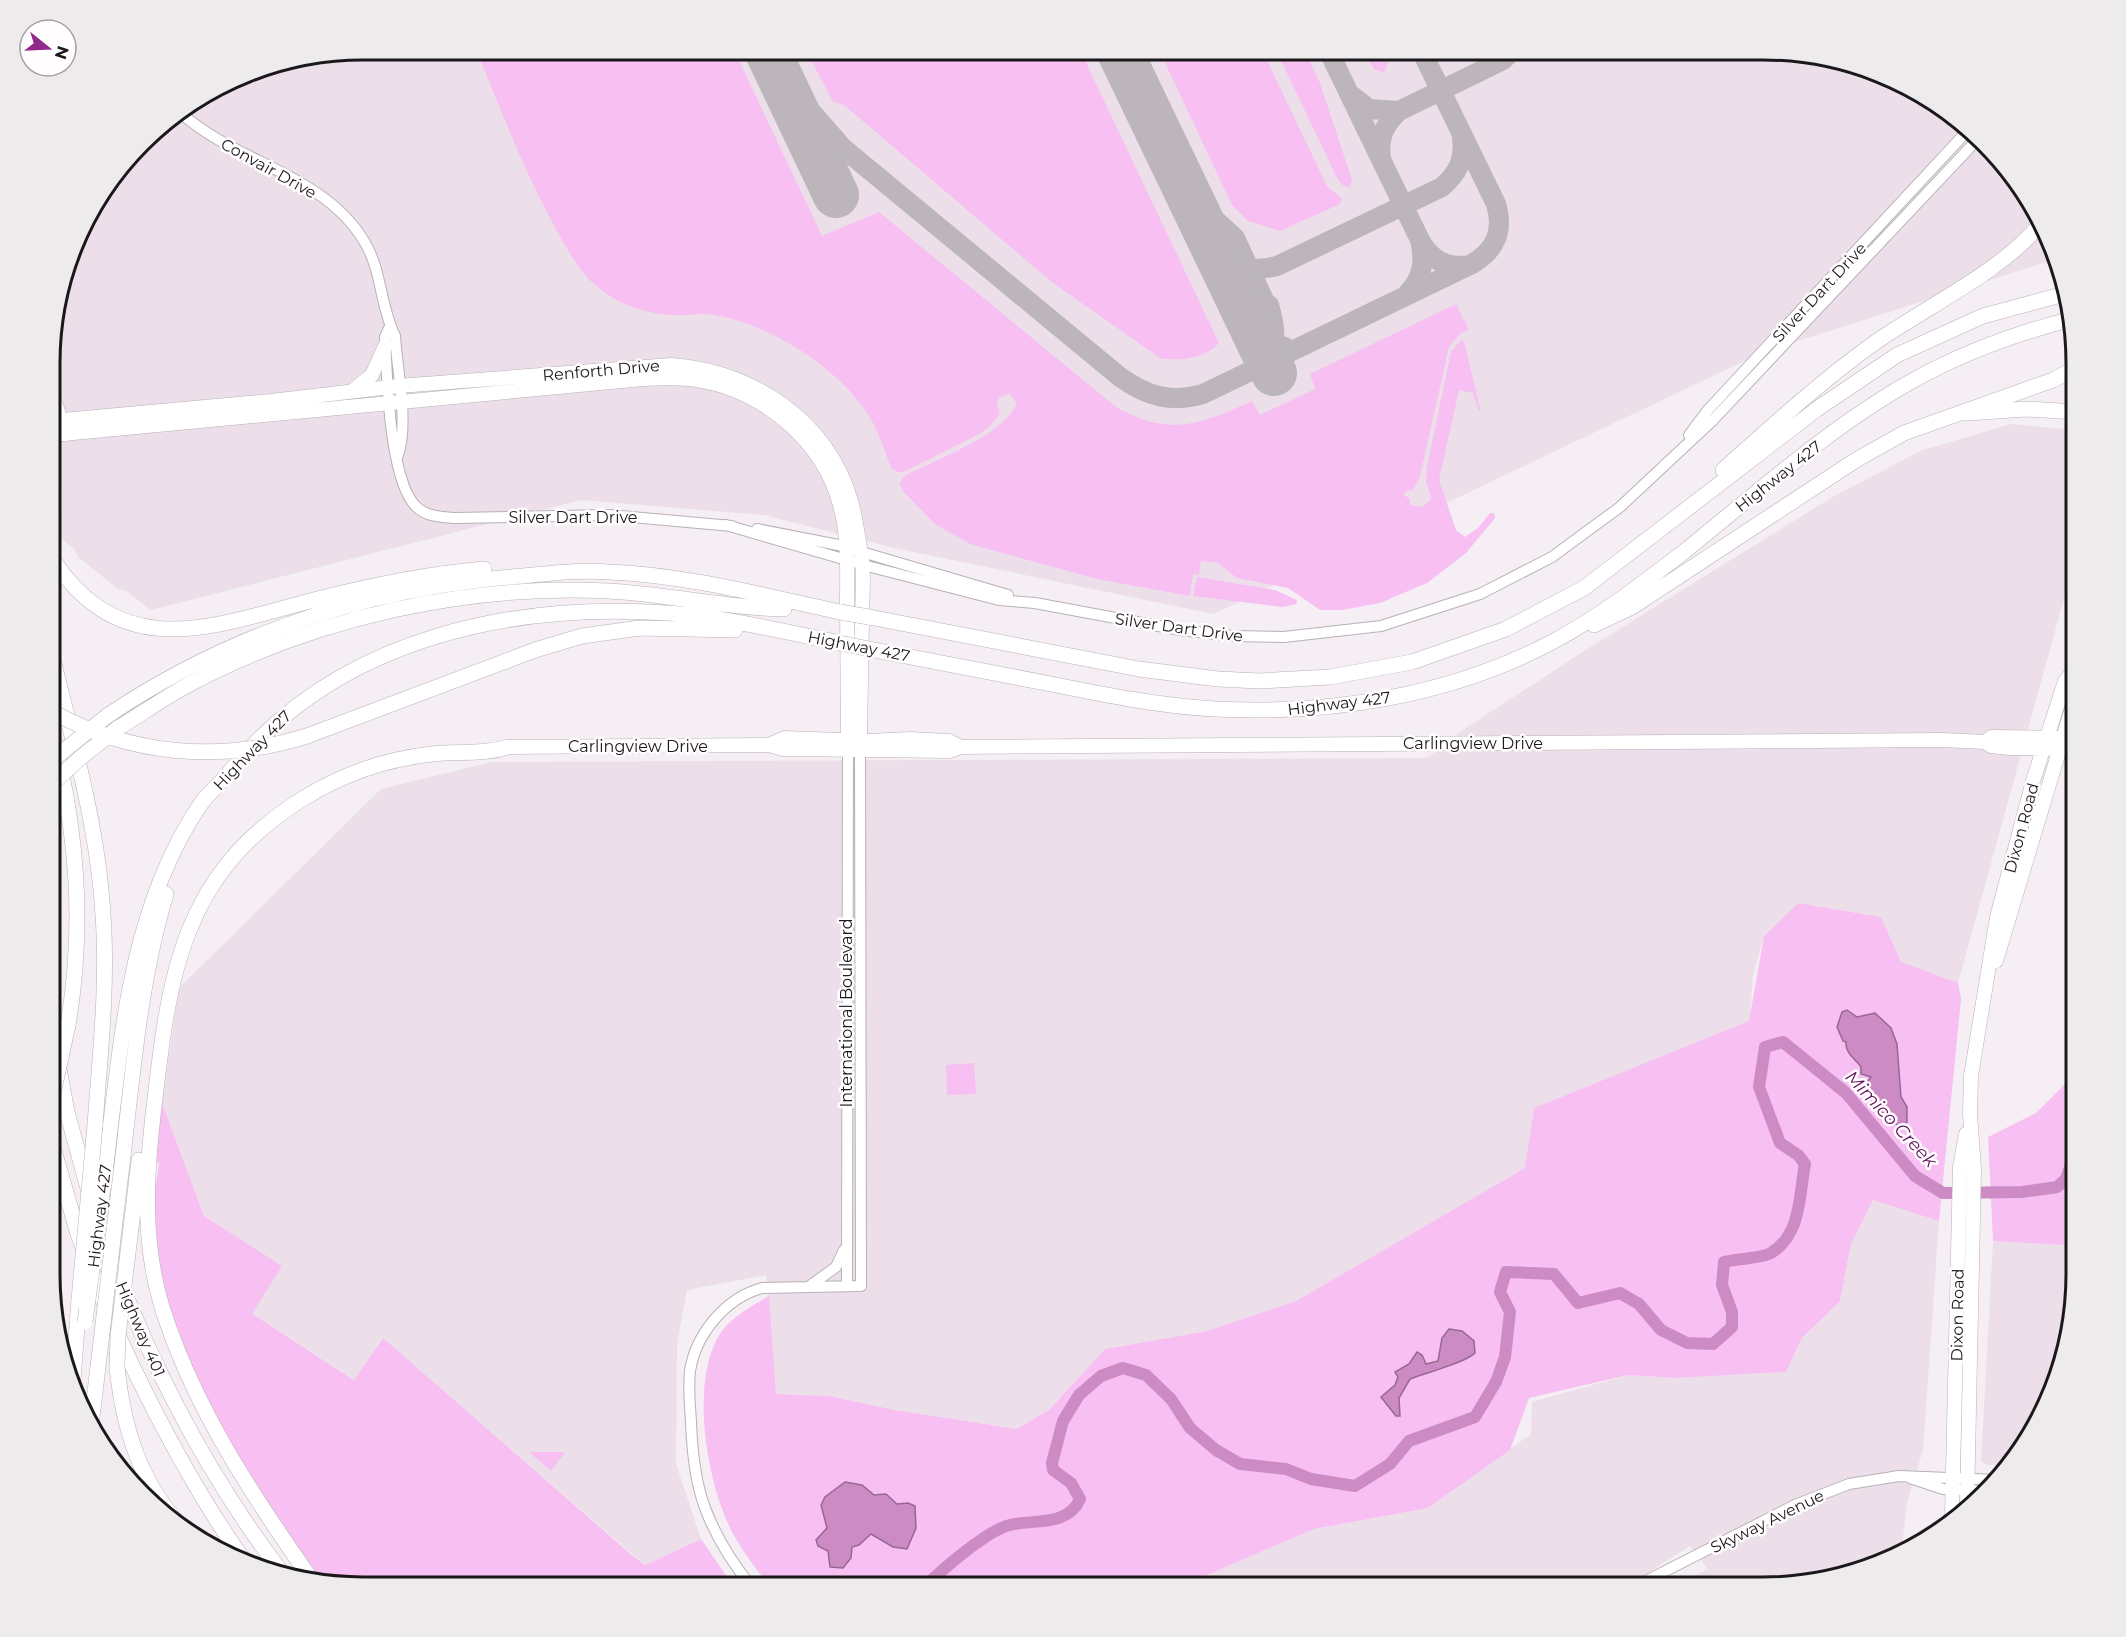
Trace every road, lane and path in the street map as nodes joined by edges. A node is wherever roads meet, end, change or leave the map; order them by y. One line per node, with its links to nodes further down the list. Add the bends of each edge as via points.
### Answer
1 (187, 117): 9 (street, Convair Drive, via 213,137 316,192 349,222 372,257)
2 (1963, 135): 5 (street, Silver Dart Drive)
3 (1973, 145): 6 (street, Silver Dart Drive)
4 (2035, 229): 23 (highway, via 1949,297 1874,343 1821,384)
5 (1843, 266): 6 (street); 21 (street, Silver Dart Drive, via 1707,411)
6 (1851, 274): 21 (street, Silver Dart Drive)
7 (2058, 296): 23 (highway, Highway 427, via 1953,327 1876,367)
8 (2063, 322): 11 (highway, Highway 427)
9 (390, 326): 12 (street, Convair Drive); 14 (street, Convair Drive, via 395,336)
10 (2063, 326): 11 (highway)
11 (2043, 327): 30 (highway, Highway 427, via 1968,353 1883,398 1653,575)
12 (385, 346): 14 (street, Convair Drive); 15 (main road, via 372,375)
13 (2066, 373): 18 (highway)
14 (394, 386): 15 (main road, Renforth Drive); 16 (street, Convair Drive); 25 (main road, Renforth Drive, via 671,365 720,372 783,404 818,438 831,456 851,501)
15 (350, 393): 19 (main road, Renforth Drive)
16 (395, 403): 20 (main road, Renforth Drive); 22 (street, Convair Drive, via 402,444 398,455 402,481); 24 (main road, Renforth Drive, via 643,379 698,380 728,388 777,414 819,459 840,503)
17 (2066, 411): 18 (highway, via 2033,408)
18 (1956, 414): 30 (highway, via 1904,433 1866,454 1632,607)
19 (60, 428)
20 (60, 428)
21 (1671, 459): 25 (street, Silver Dart Drive, via 1620,507 1552,556 1479,594 1381,626 1284,637 1180,630 1035,603)
22 (420, 510): 24 (street, Silver Dart Drive, via 455,518 609,514 726,525)
23 (1635, 551): 28 (highway, Highway 427, bridge, via 1584,588 1506,629 1412,662 1330,676 1258,681 1184,676)
24 (847, 554): 25 (street, Silver Dart Drive); 37 (main road, Renforth Drive)
25 (862, 559): 37 (main road, Renforth Drive)
26 (60, 569): 27 (highway, via 99,606 129,621 175,630 218,626 424,576 525,566)
27 (607, 571): 28 (highway, Highway 427, via 683,580); 40 (highway, Highway 427, bridge, via 463,581 331,610 222,650 165,679 107,716)
28 (836, 611): 42 (highway, bridge, via 607,591 528,592 378,613 248,658 188,685 118,728)
29 (813, 638): 30 (highway, Highway 427, bridge, via 1140,700 1213,709 1277,710 1335,706 1412,693 1485,672); 33 (highway, bridge, via 672,627 598,633 535,650 307,736 241,751 174,751 117,740); 43 (highway, Highway 427, via 714,618 635,612 545,615 462,629 408,644 331,681 265,732)
30 (1555, 640)
31 (2066, 679): 36 (main road, Dixon Road)
32 (60, 690): 53 (highway, bridge, via 89,814 103,914 103,1010)
33 (60, 716)
34 (2066, 741): 36 (main road, Carlingview Drive); 45 (main road, Dixon Road)
35 (1985, 742): 36 (main road, Carlingview Drive, via 1992,736); 37 (main road, Carlingview Drive, via 961,747 949,741); 39 (main road, Carlingview Drive)
36 (2045, 743): 39 (main road, Carlingview Drive); 44 (main road, Dixon Road)
37 (854, 745): 38 (main road, Carlingview Drive, via 784,738 769,745); 50 (street, International Boulevard); 51 (street, International Boulevard, via 861,1286)
38 (508, 747): 58 (highway, bridge, via 493,742 416,746 342,769 277,807 241,839 217,867 189,911 165,972 118,1336 121,1404 138,1462); 62 (highway, via 493,752 434,754 383,763 341,778 302,800 263,828 224,870 196,913 174,968 162,1033 147,1178 150,1245 158,1293 195,1390 219,1436)
39 (2009, 748): 44 (main road, via 2024,756)
40 (60, 754)
41 (60, 769): 46 (highway, bridge, via 78,884 78,947)
42 (60, 777)
43 (224, 779): 54 (highway, Highway 427, bridge, via 200,805 184,831 143,930 128,1000); 55 (highway, bridge, via 179,861 154,935)
44 (2033, 781): 45 (main road, Dixon Road, via 1997,917)
45 (1984, 994): 48 (main road, Dixon Road, via 1975,1035)
46 (60, 1061)
47 (60, 1074): 61 (highway, Highway 401, via 82,1170 134,1319 206,1460)
48 (1967, 1168): 56 (main road, Dixon Road, via 1959,1216); 57 (main road, Dixon Road, via 1973,1214)
49 (60, 1169): 60 (highway, Highway 401, via 93,1275 143,1391 195,1486)
50 (845, 1244): 51 (street, International Boulevard); 52 (street, via 836,1267 815,1284)
51 (847, 1286): 52 (street)
52 (802, 1287): 63 (street, via 762,1288 738,1298 713,1320 690,1370 692,1440 705,1507 724,1550)
53 (74, 1365)
54 (78, 1376)
55 (93, 1411)
56 (1953, 1483): 57 (street, Skyway Avenue); 59 (main road, Dixon Road); 64 (street, Skyway Avenue, via 1907,1476 1872,1479 1829,1491)
57 (1967, 1491)
58 (159, 1498)
59 (1953, 1510)
60 (238, 1550)
61 (276, 1564)
62 (306, 1571)
63 (744, 1577)
64 (1654, 1577)

